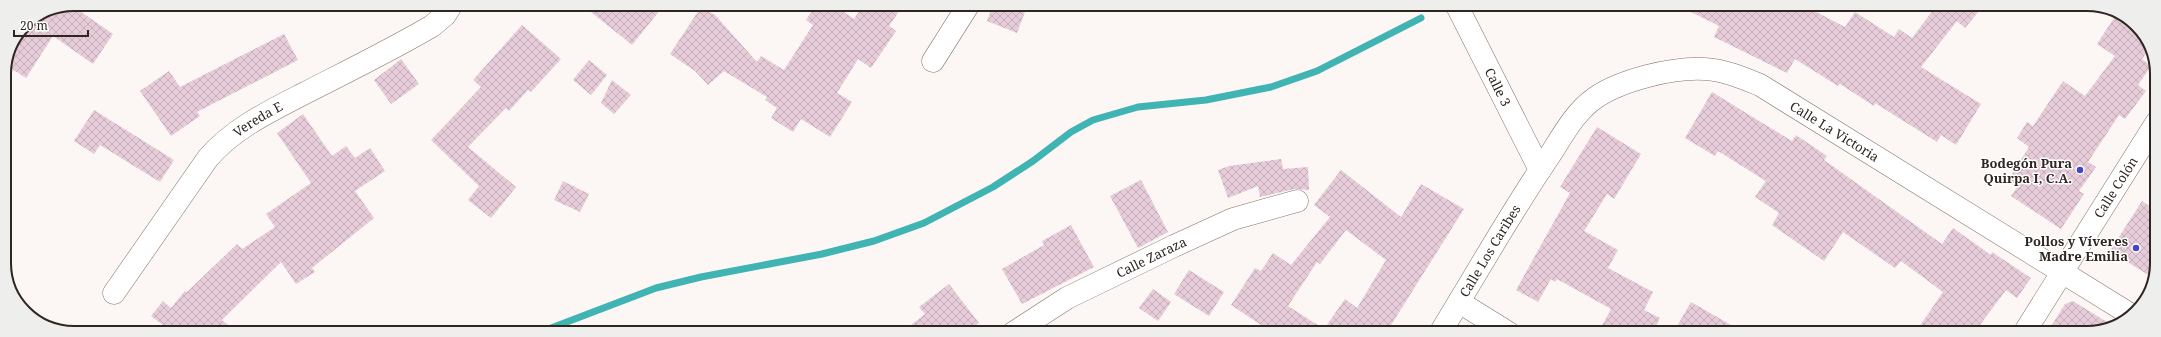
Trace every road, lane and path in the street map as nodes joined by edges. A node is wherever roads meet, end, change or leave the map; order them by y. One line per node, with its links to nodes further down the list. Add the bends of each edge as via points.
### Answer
1 (448, 11): 9 (street, Vereda E, via 432,26 287,102 238,130 221,144 208,158)
2 (965, 11): 4 (street)
3 (1460, 11): 6 (street, Calle 3)
4 (933, 61)
5 (2150, 133): 8 (street, Calle Colón)
6 (1540, 170): 8 (street, Calle La Victoria, via 1574,118 1594,98 1645,77 1705,69 1739,76 1760,85); 10 (street, Calle Los Caribes)
7 (1297, 201): 12 (street, Calle Zaraza, via 1233,219 1180,243 1067,298)
8 (2063, 271): 11 (street, Calle La Victoria); 15 (street, Calle Colón)
9 (114, 293)
10 (1459, 302): 13 (street, Calle Los Caribes); 14 (street)
11 (2126, 312)
12 (1024, 326)
13 (1444, 326)
14 (1498, 326)
15 (2028, 326)

